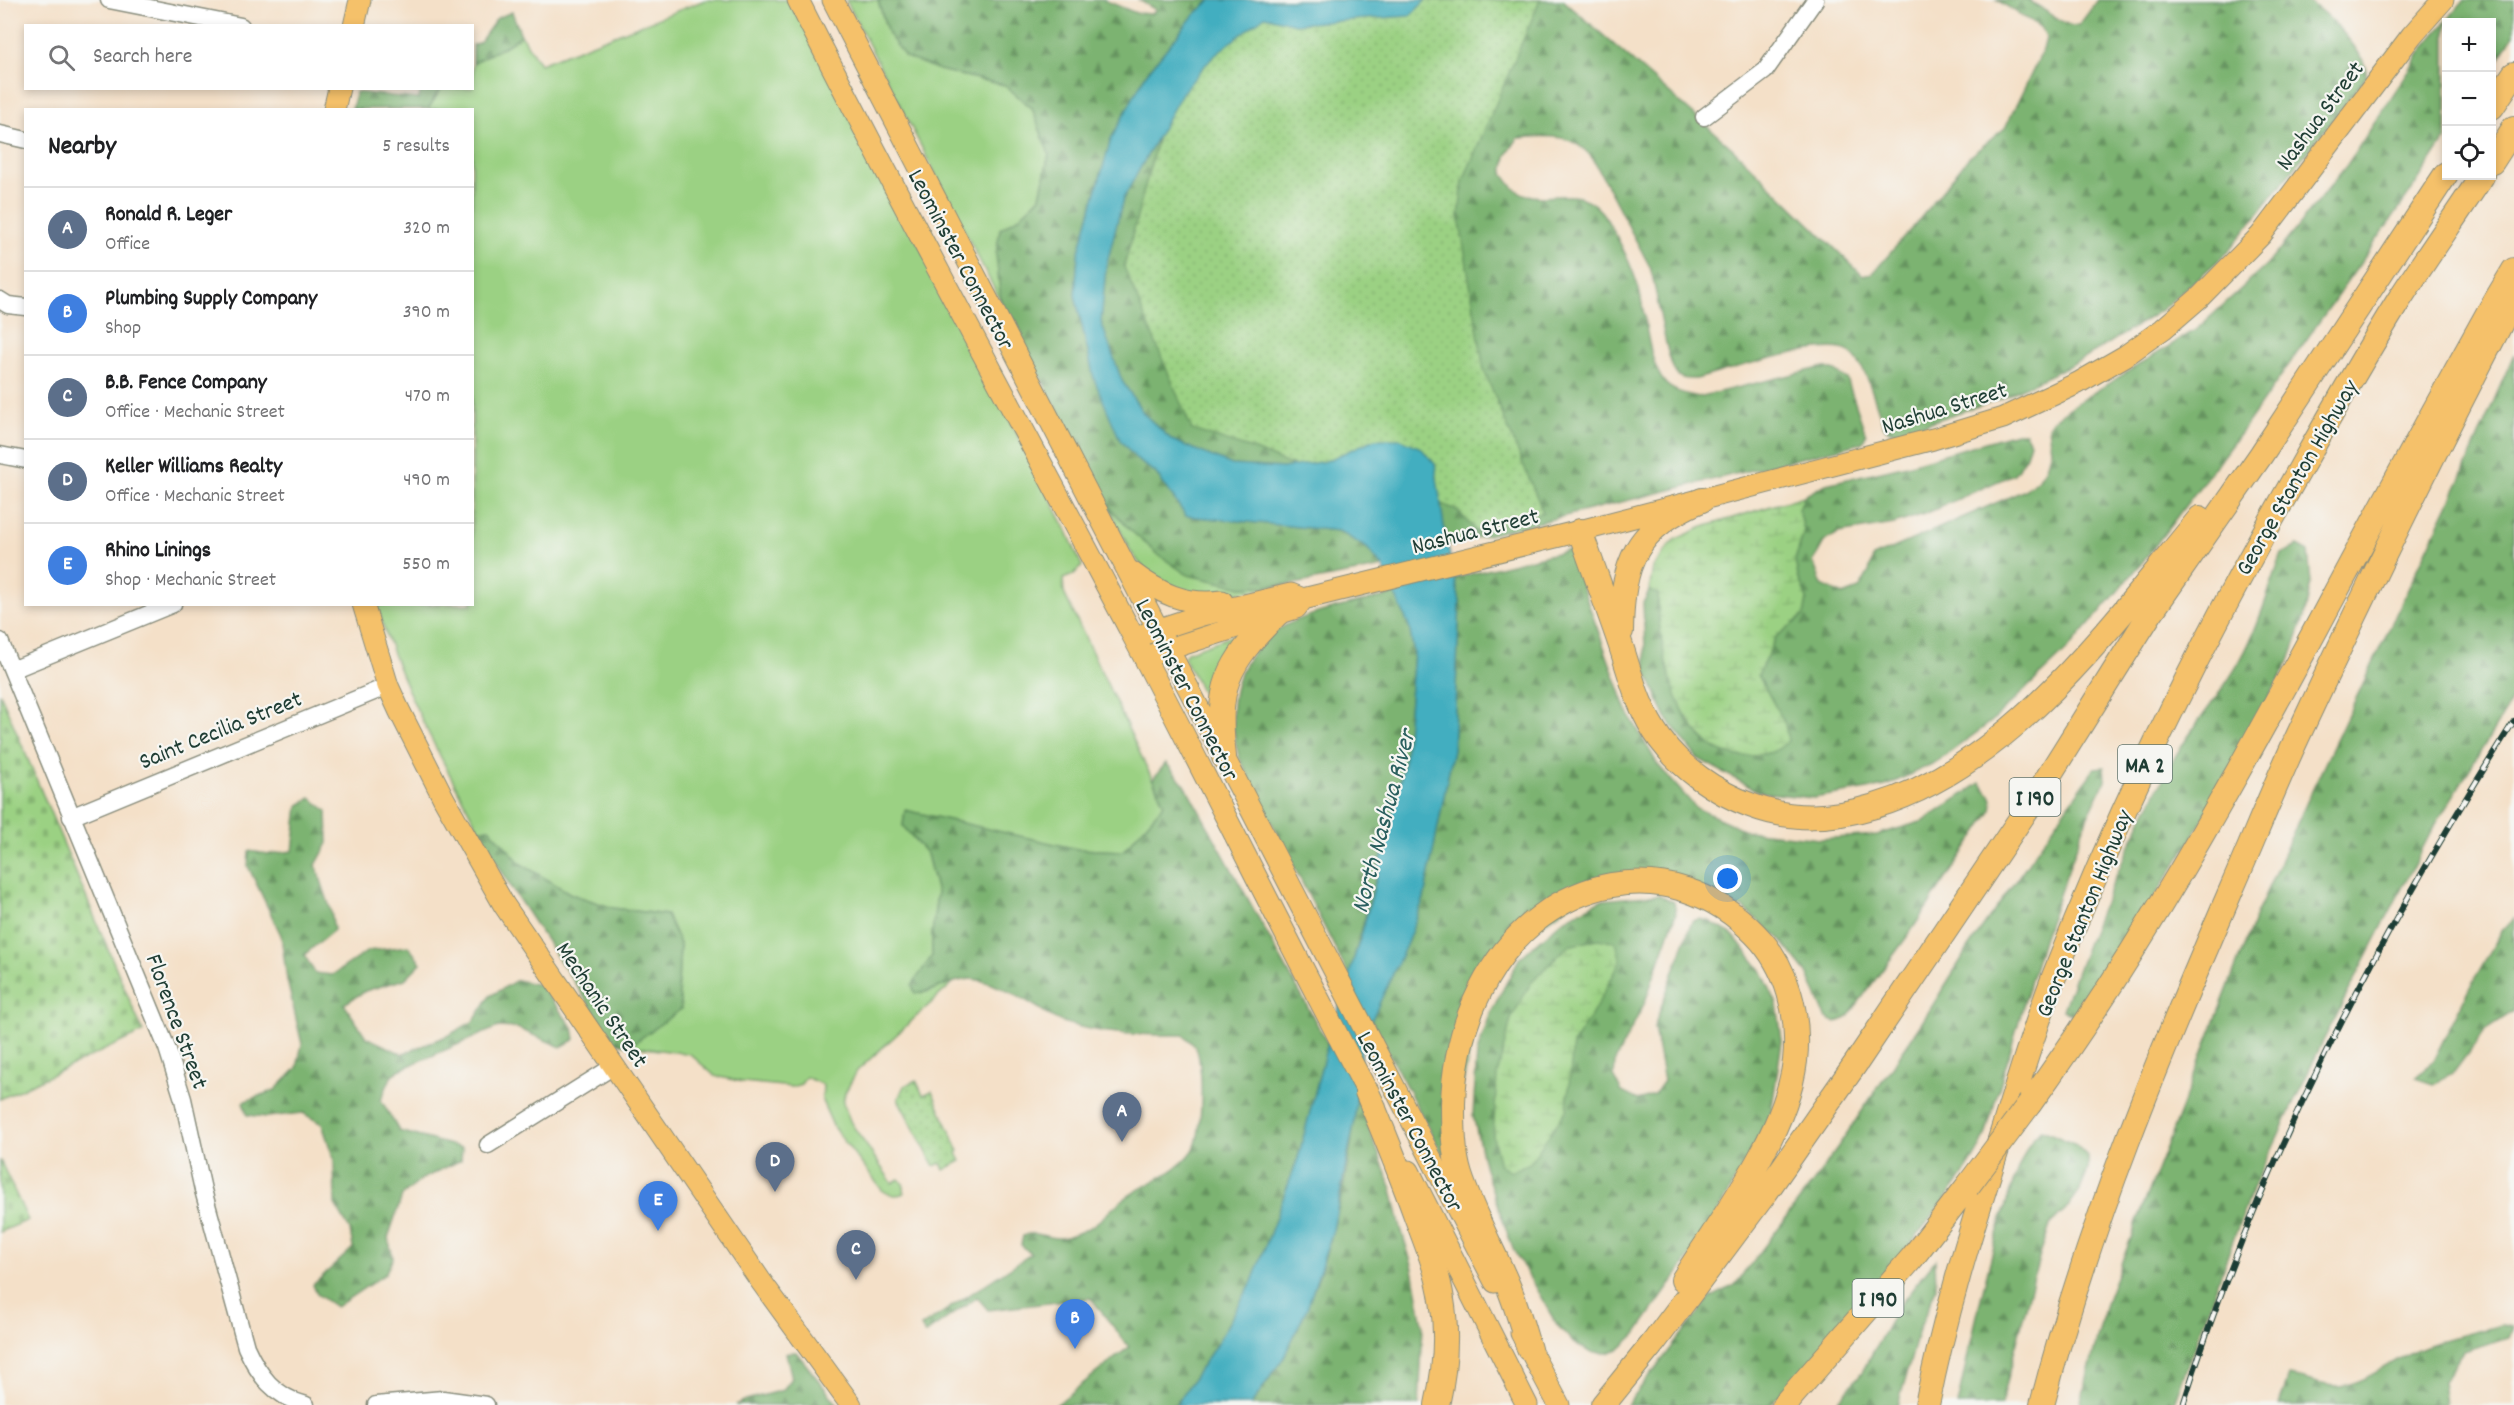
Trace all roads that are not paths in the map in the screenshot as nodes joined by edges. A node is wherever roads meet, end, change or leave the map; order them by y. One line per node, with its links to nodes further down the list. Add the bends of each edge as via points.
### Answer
1 (109, 0): 7 (street)
2 (360, 0): 8 (main road)
3 (798, 0): 35 (main road, Leominster Connector)
4 (833, 0): 29 (main road, Leominster Connector)
5 (1815, 0): 13 (street, via 1765,71)
6 (2443, 0): 27 (main road, Nashua Street, via 2412,35 2261,235 2200,297 2125,356 2003,418)
7 (231, 24)
8 (354, 24)
9 (2514, 74): 11 (highway)
10 (339, 90): 12 (main road)
11 (2496, 101)
12 (334, 108)
13 (1704, 117)
14 (2514, 128): 17 (highway)
15 (0, 134): 16 (street)
16 (24, 140)
17 (2496, 156)
18 (2442, 180): 24 (highway, I 190)
19 (2479, 180): 58 (highway, George Stanton Highway / MA 2, via 2398,302 2309,453 2199,653 2143,769 2055,975 2027,1056 1964,1255 1936,1355)
20 (2514, 270): 57 (highway, I 190, bridge, via 2172,890 2120,973 2030,1103 1912,1258)
21 (2514, 298): 59 (highway, via 2380,562 2201,959 2116,1175)
22 (0, 300): 23 (street)
23 (24, 307)
24 (2290, 410): 37 (highway, via 2119,615 2045,697 1966,763 1889,802 1851,813 1802,817 1733,799 1673,755 1650,725 1635,694); 49 (highway, I 190, via 1849,1072 1759,1202)
25 (0, 455): 26 (street)
26 (24, 460)
27 (1702, 500): 28 (main road, Nashua Street); 37 (highway, via 1658,522 1634,554 1623,588)
28 (1580, 531): 30 (main road, Nashua Street); 37 (highway)
29 (1127, 568): 30 (main road, via 1163,593 1186,601 1212,603 1270,592); 34 (main road, Leominster Connector)
30 (1297, 597): 33 (main road, Nashua Street, via 1296,608); 34 (main road, Nashua Street, via 1202,615)
31 (168, 606): 40 (street)
32 (364, 606): 41 (main road, Mechanic Street)
33 (1275, 615): 38 (main road, Nashua Street); 42 (highway, via 1239,655 1223,691 1220,710)
34 (1158, 629): 35 (main road, Nashua Street); 38 (main road, Leominster Connector)
35 (1134, 638): 39 (main road, Leominster Connector)
36 (0, 641): 40 (street, Florence Street)
37 (1621, 645)
38 (1167, 648): 39 (main road, Nashua Street); 42 (main road, Leominster Connector)
39 (1144, 658): 45 (main road, Leominster Connector)
40 (12, 670): 43 (street, Florence Street)
41 (388, 686): 43 (street, Saint Cecilia Street); 44 (main road, Mechanic Street, via 424,761 504,905)
42 (1224, 757): 48 (main road, Leominster Connector)
43 (71, 817): 50 (street, Florence Street, via 176,1072 246,1347 267,1383)
44 (614, 1066): 46 (street); 53 (main road, Mechanic Street)
45 (1367, 1092): 47 (highway)
46 (488, 1145)
47 (1397, 1156): 54 (highway, via 1442,1298 1445,1357); 55 (main road, Leominster Connector)
48 (1529, 1349): 49 (highway, via 1507,1282 1459,1173 1453,1105 1456,1062 1476,1000 1488,976 1518,937 1572,897 1602,886 1638,881 1700,894 1734,914 1773,958 1792,999 1795,1062 1766,1147); 56 (main road, Leominster Connector)
49 (1608, 1399)
50 (306, 1405)
51 (376, 1405): 52 (street, via 443,1399)
52 (486, 1405)
53 (851, 1405)
54 (1437, 1405)
55 (1527, 1405)
56 (1559, 1405)
57 (1784, 1405)
58 (1927, 1405)
59 (2042, 1405)

